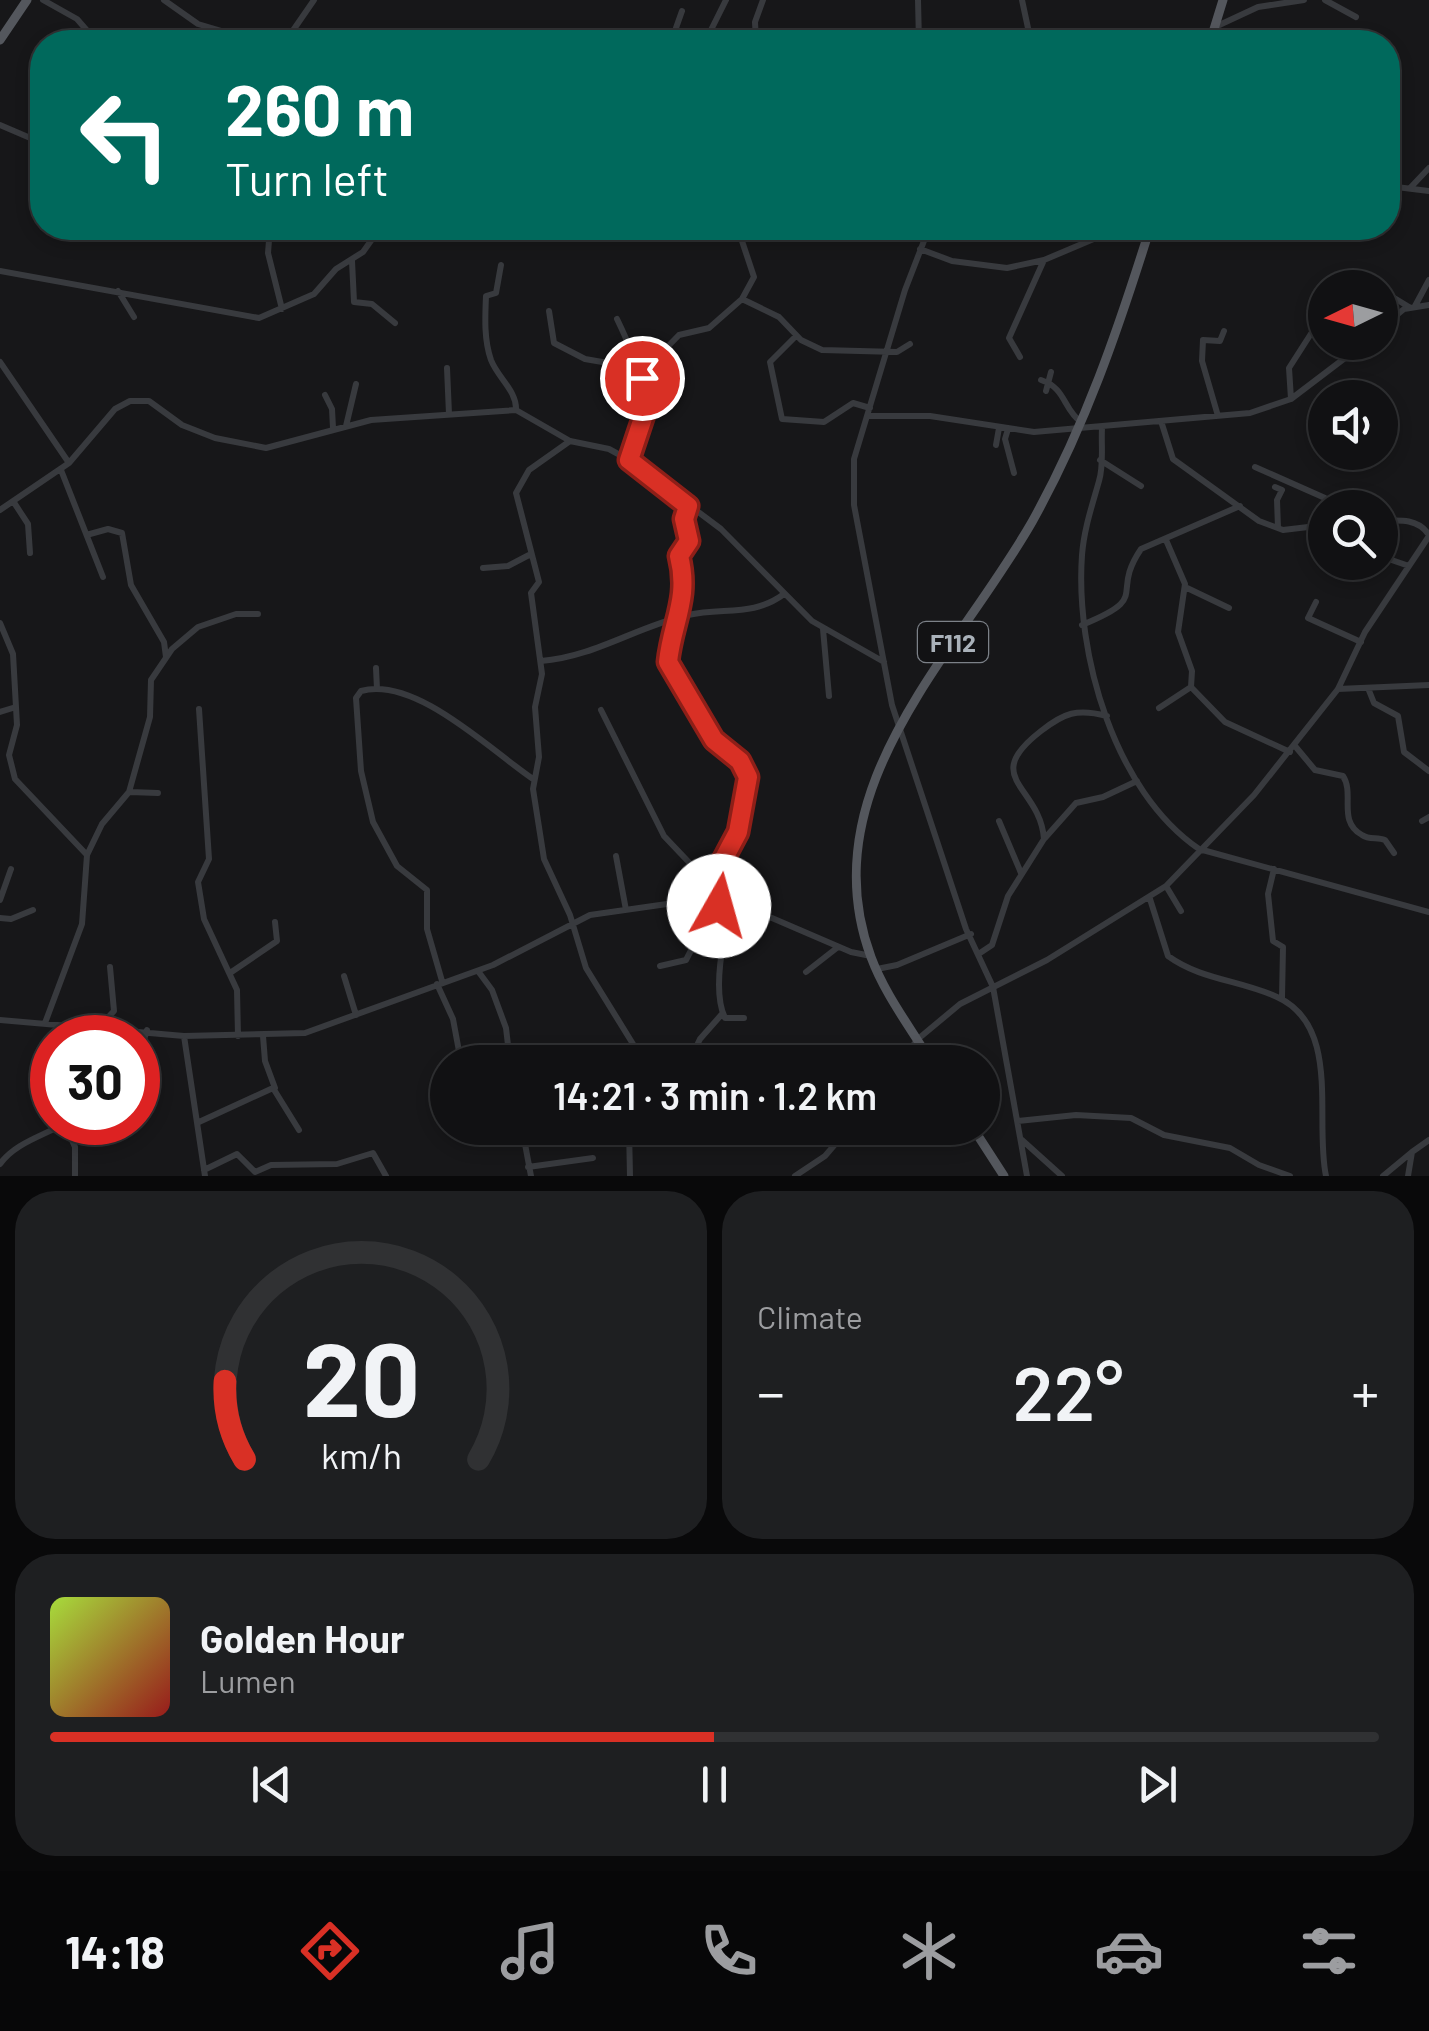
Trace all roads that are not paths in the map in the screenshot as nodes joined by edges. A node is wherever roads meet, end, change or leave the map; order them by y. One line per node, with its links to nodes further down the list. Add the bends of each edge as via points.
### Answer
1 (26, 0): 24 (main road)
2 (43, 0): 14 (street)
3 (164, 0): 15 (street)
4 (314, 0): 16 (street)
5 (726, 0): 18 (street)
6 (763, 0): 19 (street)
7 (918, 0): 20 (street)
8 (1022, 0): 21 (street)
9 (1222, 0): 22 (main road)
10 (1304, 0): 23 (street, via 1258,7)
11 (1325, 0): 13 (street)
12 (682, 11): 17 (street)
13 (1356, 17)
14 (86, 30)
15 (218, 30)
16 (293, 30)
17 (675, 30)
18 (711, 30)
19 (755, 30)
20 (918, 30)
21 (1028, 30)
22 (1213, 30)
23 (1219, 30)
24 (0, 40)
25 (0, 125): 26 (street)
26 (30, 138)
27 (1429, 168): 29 (street)
28 (1400, 187): 29 (street)
29 (1411, 187): 30 (street)
30 (1429, 191)
31 (269, 240): 48 (street)
32 (370, 240): 39 (street)
33 (741, 240): 44 (street, via 754,277)
34 (923, 240): 37 (street)
35 (1096, 240): 38 (street)
36 (1146, 240): 76 (main road, F112)
37 (920, 249): 38 (street, via 996,268); 58 (street)
38 (1044, 260): 59 (street, via 1009,338)
39 (352, 262): 48 (street, via 314,294); 53 (street, via 352,298)
40 (501, 265): 70 (street, via 496,293 486,296 485,330 491,360)
41 (0, 271): 43 (street)
42 (1429, 280): 47 (street)
43 (117, 290): 48 (street, via 247,316 268,317); 51 (street)
44 (742, 299): 55 (street, via 784,321); 63 (street, via 709,328 679,336)
45 (1398, 299): 47 (street)
46 (1429, 304): 47 (street)
47 (1412, 306): 50 (street)
48 (282, 309)
49 (549, 311): 63 (street, via 554,343 586,359)
50 (1398, 315)
51 (134, 317)
52 (617, 319): 63 (street)
53 (395, 323)
54 (1224, 331): 73 (street, via 1220,341 1203,340 1202,352)
55 (796, 336): 58 (street, via 834,353); 71 (street, via 770,362 782,419 824,422 853,403)
56 (1308, 338): 69 (street, via 1289,368)
57 (910, 344): 58 (street)
58 (886, 352): 71 (street)
59 (1020, 357)
60 (1343, 360): 69 (street)
61 (0, 362): 84 (street)
62 (447, 368): 72 (street)
63 (640, 371): 82 (street, via 644,415)
64 (1051, 372): 65 (street)
65 (1044, 381): 67 (street); 76 (street, via 1066,395)
66 (356, 384): 75 (street)
67 (1046, 391)
68 (324, 395): 77 (street)
69 (1292, 399): 73 (street)
70 (516, 410): 72 (street); 80 (street)
71 (868, 412): 79 (street); 119 (street, via 852,491)
72 (449, 414): 75 (street)
73 (1218, 416): 74 (street)
74 (1161, 421): 78 (street); 93 (street, via 1174,458)
75 (346, 426): 77 (street)
76 (1081, 426): 78 (street); 79 (street); 133 (main road, F112, via 1030,525)
77 (333, 428): 84 (street, via 258,448 182,425 149,401 130,401 115,408)
78 (1102, 428): 83 (street)
79 (1004, 429): 81 (street); 87 (street)
80 (570, 441): 82 (street, via 609,448); 102 (street, via 519,484)
81 (996, 445)
82 (629, 460): 92 (street)
83 (1100, 460): 88 (street); 114 (street, via 1083,541)
84 (70, 463): 86 (street)
85 (1255, 466): 90 (street)
86 (61, 470): 91 (street); 98 (street)
87 (1014, 473)
88 (1142, 486)
89 (1275, 487): 97 (street, via 1282,490)
90 (1308, 490)
91 (13, 501): 94 (street); 101 (street, via 28,524)
92 (688, 506): 108 (street, via 721,528); 112 (street, via 689,541 679,556)
93 (1240, 506): 97 (street); 100 (street)
94 (0, 510)
95 (1398, 520): 99 (street, via 1422,526)
96 (1308, 526): 97 (street)
97 (1278, 529)
98 (90, 534): 106 (street); 117 (street, via 122,533 131,585)
99 (1429, 536): 104 (street)
100 (1166, 540): 107 (street); 114 (street, via 1138,554 1124,604)
101 (30, 553)
102 (529, 555): 105 (street); 118 (street, via 539,579 531,595)
103 (1398, 562): 104 (street)
104 (1409, 566): 116 (street)
105 (483, 568)
106 (103, 576)
107 (1185, 587): 110 (street); 122 (street, via 1178,632)
108 (784, 594): 112 (street, via 755,611); 115 (street)
109 (1316, 602): 116 (street, via 1308,618 1314,624)
110 (1228, 608)
111 (258, 614): 117 (street, via 206,623)
112 (681, 616): 118 (street, via 569,658); 153 (street, via 670,668 714,740 748,777 738,832 722,862)
113 (0, 623): 127 (street, via 11,640)
114 (1082, 625): 132 (street)
115 (824, 629): 119 (street); 126 (street)
116 (1361, 642): 125 (street)
117 (166, 657): 138 (street, via 150,684 150,717)
118 (541, 661): 136 (street)
119 (884, 662): 133 (street)
120 (376, 668): 123 (street)
121 (1429, 686): 124 (street)
122 (1191, 687): 128 (street); 134 (street, via 1225,722)
123 (377, 688): 136 (street, via 419,697); 173 (street, via 361,691 355,702 367,804 397,866 427,890 427,928)
124 (1368, 688): 125 (street); 135 (street, via 1374,703 1398,716 1404,752)
125 (1338, 689): 134 (street)
126 (829, 696)
127 (16, 707): 131 (street); 144 (street, via 9,755 20,790 61,822)
128 (1159, 708)
129 (199, 710): 171 (street, via 209,859 198,882 204,920)
130 (602, 710): 152 (street, via 664,836 701,875)
131 (0, 712)
132 (1106, 716): 137 (street); 141 (street, via 1063,714 1015,754 1012,772 1035,808)
133 (902, 725): 162 (street); 165 (main road, F112, via 873,778 860,828 858,899)
134 (1292, 749): 142 (street); 143 (street, via 1315,770 1343,776 1354,829 1385,840)
135 (1429, 770)
136 (533, 779): 161 (street, via 546,869)
137 (1137, 781): 141 (street, via 1103,798 1076,802); 142 (street, via 1162,820)
138 (129, 792): 139 (street); 144 (street, via 104,820)
139 (158, 793)
140 (999, 822): 148 (street)
141 (1044, 839): 148 (street)
142 (1198, 850): 146 (street); 149 (street)
143 (1394, 853)
144 (87, 855): 177 (street, via 82,924)
145 (616, 856): 156 (street)
146 (1274, 869): 158 (street); 175 (street, via 1268,913 1273,941 1283,947)
147 (11, 870): 151 (street)
148 (1021, 875): 164 (street, via 992,945)
149 (1166, 886): 150 (street); 157 (street)
150 (1150, 898): 174 (street); 175 (street, via 1168,956 1212,979)
151 (0, 900)
152 (702, 905): 153 (street); 156 (street); 166 (street, via 702,929 688,957)
153 (719, 906): 154 (street)
154 (732, 908): 163 (street, via 790,923); 176 (street, via 724,939)
155 (33, 910): 159 (street)
156 (626, 910): 161 (street)
157 (1181, 911)
158 (1429, 912)
159 (0, 918)
160 (275, 922): 171 (street, via 277,941)
161 (572, 923): 169 (street); 190 (street, via 586,968)
162 (972, 934): 164 (street); 168 (street)
163 (838, 947): 165 (street); 170 (street)
164 (980, 953): 174 (street)
165 (871, 956): 168 (main road, F112)
166 (660, 966)
167 (110, 967): 178 (street)
168 (876, 969): 187 (main road, F112)
169 (478, 971): 173 (street); 189 (street, via 492,990)
170 (806, 972)
171 (230, 973): 185 (street, via 240,999)
172 (344, 976): 179 (street)
173 (440, 983): 179 (street); 188 (street)
174 (993, 987): 187 (street); 195 (street)
175 (1282, 998): 220 (street, via 1314,1033)
176 (722, 1014): 180 (street); 191 (street)
177 (48, 1015)
178 (110, 1015)
179 (356, 1015): 186 (street, via 316,1030)
180 (744, 1018)
181 (0, 1020): 182 (street)
182 (30, 1022)
183 (160, 1032): 184 (street)
184 (184, 1036): 185 (street); 196 (street)
185 (238, 1036): 186 (street)
186 (262, 1036): 194 (street)
187 (918, 1039): 192 (street); 193 (main road, F112)
188 (458, 1045)
189 (508, 1045)
190 (634, 1045)
191 (697, 1045)
192 (913, 1045)
193 (921, 1045)
194 (276, 1089): 196 (street); 197 (street)
195 (1018, 1121): 198 (street); 219 (street, via 1132,1118 1164,1135 1230,1148)
196 (199, 1122): 210 (street)
197 (300, 1130)
198 (1021, 1139): 217 (street); 218 (street)
199 (1429, 1140): 206 (street)
200 (30, 1141): 208 (street, via 16,1145)
201 (74, 1145): 211 (street)
202 (525, 1145): 209 (street)
203 (629, 1145): 214 (street)
204 (834, 1145): 215 (street)
205 (984, 1145): 216 (main road)
206 (1412, 1152): 221 (street); 222 (street)
207 (593, 1158): 209 (street)
208 (0, 1164)
209 (528, 1167): 213 (street)
210 (204, 1173): 212 (street, via 234,1154 255,1172 272,1165 337,1164 372,1153)
211 (74, 1176)
212 (386, 1176)
213 (531, 1176)
214 (630, 1176)
215 (795, 1176)
216 (1004, 1176)
217 (1026, 1176)
218 (1062, 1176)
219 (1290, 1176)
220 (1326, 1176)
221 (1383, 1176)
222 (1408, 1176)

